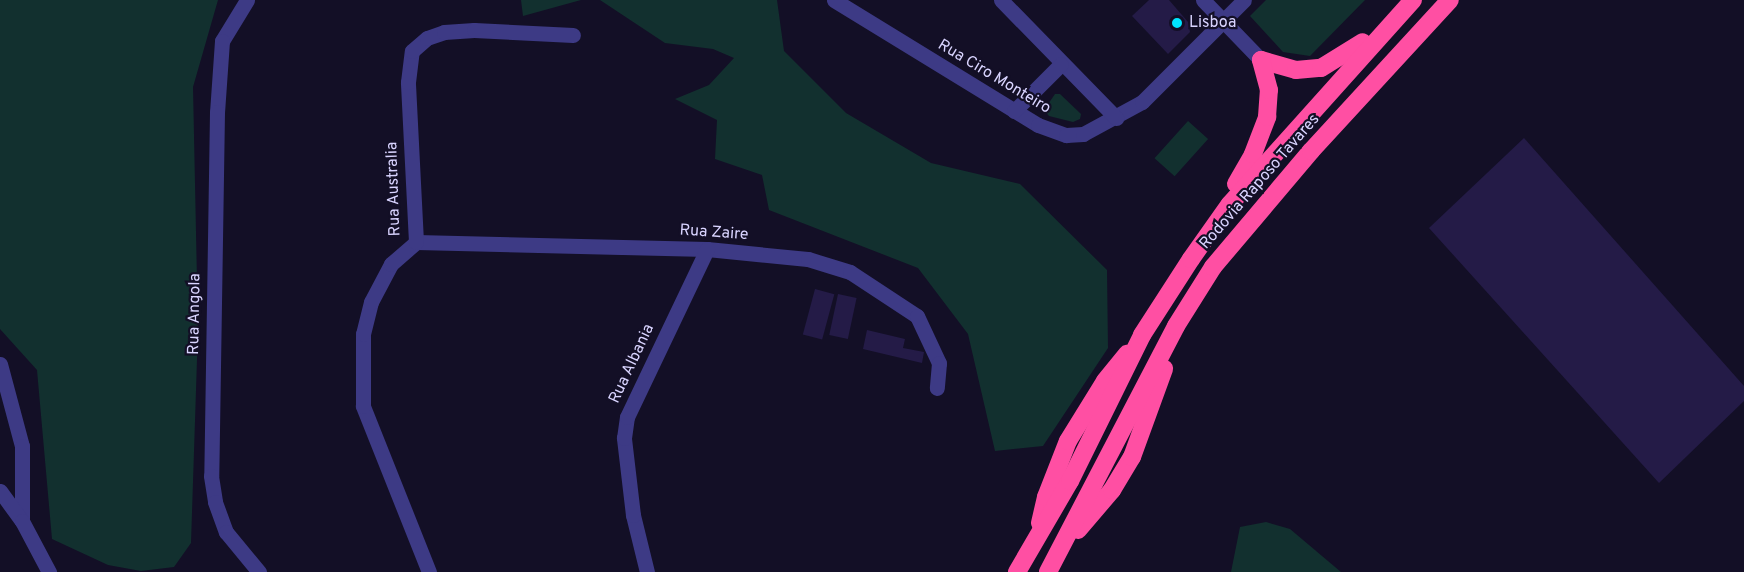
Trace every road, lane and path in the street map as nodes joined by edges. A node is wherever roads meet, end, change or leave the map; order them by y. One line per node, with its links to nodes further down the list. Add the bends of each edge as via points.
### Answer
1 (247, 0): 22 (street, Rua Angola, via 222,41 211,476 226,532)
2 (834, 0): 12 (street, Rua Ciro Monteiro)
3 (1001, 0): 11 (street)
4 (1203, 0): 8 (street)
5 (1244, 0): 8 (street, Rua Ciro Monteiro)
6 (1412, 0): 10 (highway, via 1334,63 1296,70); 16 (highway, Rodovia Raposo Tavares, via 1252,178)
7 (1450, 0): 26 (highway, Rodovia Raposo Tavares, via 1243,228 1213,267 1176,326)
8 (1223, 21): 10 (street); 13 (street, Rua Ciro Monteiro, via 1142,102)
9 (573, 35): 14 (street, Rua Australia, via 444,32 427,38 412,51 408,82)
10 (1261, 60): 16 (highway, via 1269,90 1267,117 1253,154 1199,237)
11 (1061, 64): 12 (street); 13 (street)
12 (1014, 111): 13 (street, Rua Ciro Monteiro, via 1066,135 1083,134)
13 (1116, 118)
14 (416, 242): 15 (street, Rua Zaire); 23 (street, Rua Australia, via 392,264 371,302 363,334 363,406)
15 (707, 249): 18 (street, Rua Zaire, via 808,260 850,272 887,294 917,316 931,340 939,363); 24 (street, Rua Albania, via 627,417 624,438 633,515)
16 (1191, 260): 25 (highway, Rodovia Raposo Tavares, via 1142,335 1070,481)
17 (0, 364): 20 (street, via 22,446)
18 (937, 388)
19 (0, 490): 20 (street)
20 (22, 521): 21 (street)
21 (51, 571)
22 (259, 572)
23 (429, 572)
24 (647, 572)
25 (1017, 572)
26 (1048, 572)

